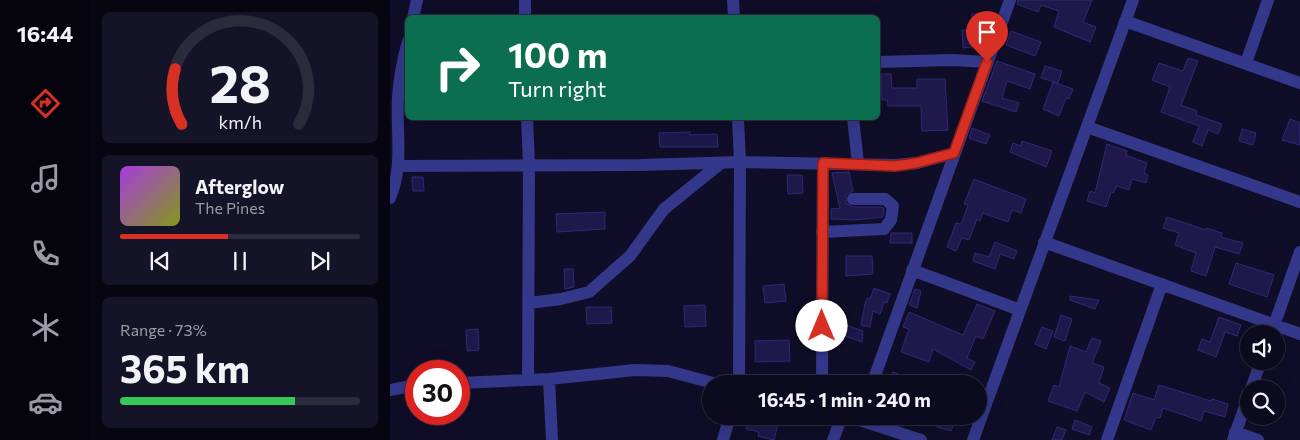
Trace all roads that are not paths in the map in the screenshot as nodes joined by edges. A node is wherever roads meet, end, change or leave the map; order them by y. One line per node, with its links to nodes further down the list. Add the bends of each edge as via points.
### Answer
1 (417, 0): 7 (street)
2 (525, 0): 8 (street)
3 (733, 0): 9 (street)
4 (1010, 0): 12 (street)
5 (1133, 0): 10 (street)
6 (1268, 0): 14 (street)
7 (414, 15)
8 (525, 15)
9 (734, 15)
10 (1125, 20): 14 (street); 20 (street)
11 (880, 62): 12 (street)
12 (987, 62): 21 (street)
13 (405, 63): 16 (street)
14 (1246, 63): 15 (street)
15 (1300, 83)
16 (394, 99): 27 (street)
17 (527, 120): 26 (street)
18 (738, 120): 22 (street)
19 (853, 120): 25 (street)
20 (1087, 126): 30 (street); 32 (street)
21 (954, 153): 25 (street, via 905,165); 34 (street)
22 (740, 162): 23 (street); 24 (street); 42 (street)
23 (721, 163): 26 (street); 36 (street, via 664,209 630,256 589,292)
24 (823, 163): 25 (street); 31 (street)
25 (858, 163)
26 (529, 165): 27 (street); 36 (street)
27 (399, 166): 28 (street)
28 (390, 198)
29 (853, 199): 31 (street, via 885,199 893,206 891,220 884,229)
30 (1300, 202)
31 (822, 232): 43 (street)
32 (1044, 242): 35 (street); 37 (street)
33 (1300, 252): 39 (street)
34 (912, 270): 37 (street); 44 (street)
35 (1162, 284): 38 (street); 61 (street)
36 (529, 303): 46 (street)
37 (1020, 310): 60 (street)
38 (1262, 325)
39 (1273, 325)
40 (1285, 331): 41 (street)
41 (1300, 334)
42 (739, 375)
43 (822, 375)
44 (875, 375)
45 (549, 379): 46 (street); 47 (street, via 649,370); 56 (street)
46 (528, 380): 48 (street)
47 (702, 380)
48 (470, 383)
49 (405, 387): 50 (street)
50 (390, 390)
51 (1240, 420): 55 (street)
52 (727, 425): 57 (street)
53 (839, 425): 58 (street)
54 (878, 425): 59 (street)
55 (1234, 436): 62 (street)
56 (552, 440)
57 (723, 440)
58 (833, 440)
59 (921, 440)
60 (973, 440)
61 (1108, 440)
62 (1258, 440)

